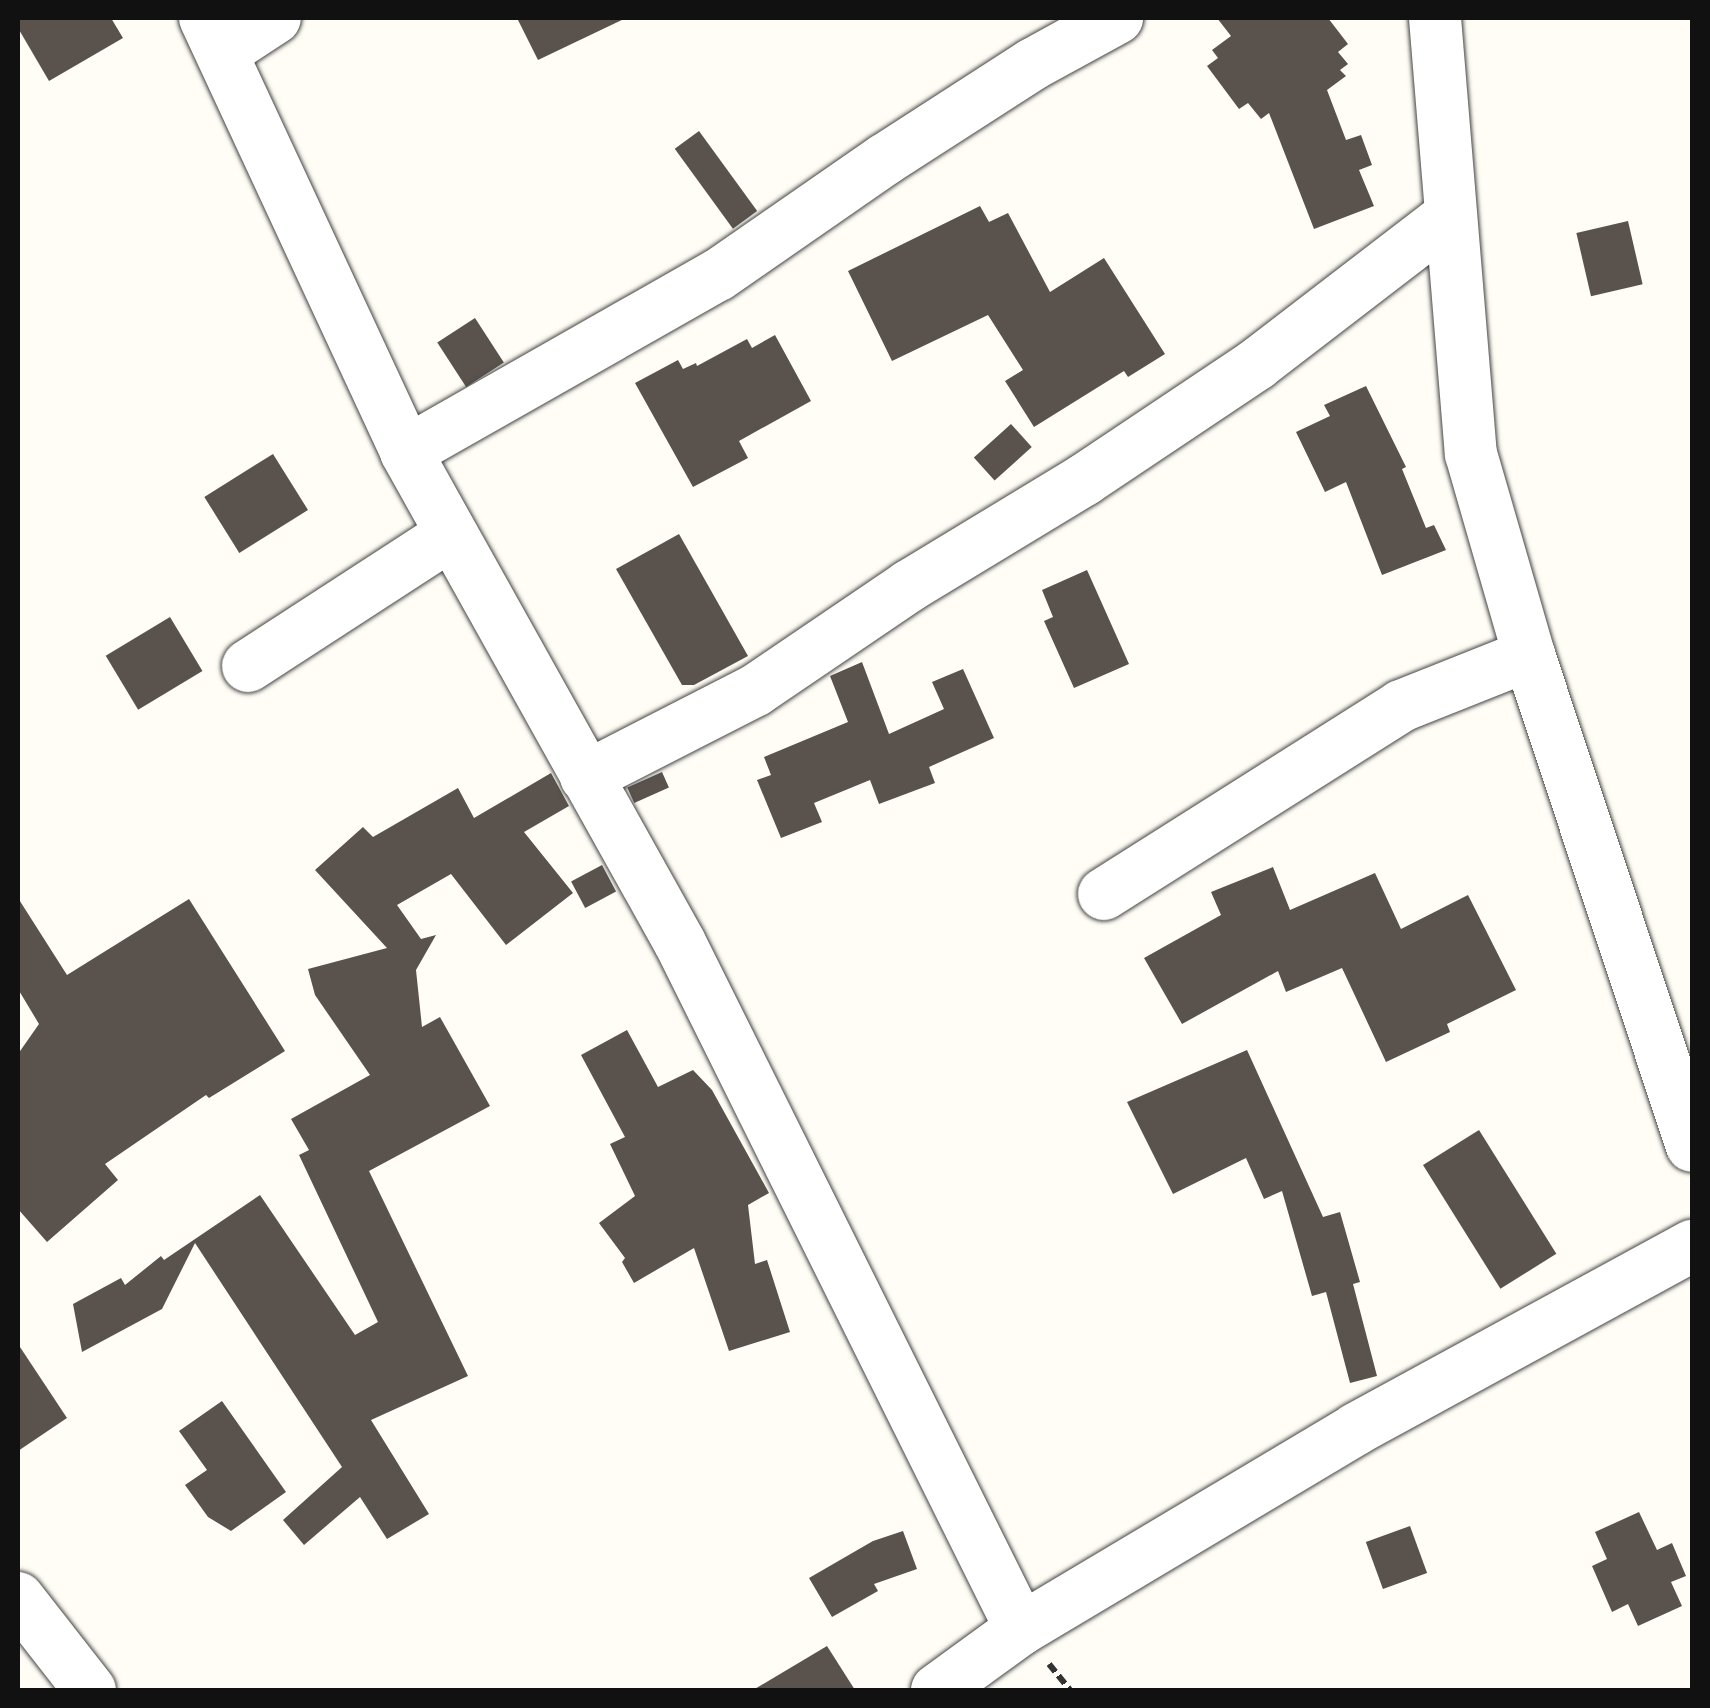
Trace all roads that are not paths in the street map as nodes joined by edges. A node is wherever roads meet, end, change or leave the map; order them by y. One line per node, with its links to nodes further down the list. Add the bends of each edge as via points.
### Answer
1 (275, 18): 4 (street)
2 (1117, 18): 6 (street, via 1033,64 718,274)
3 (1435, 18): 5 (street)
4 (214, 35): 6 (street)
5 (1450, 216): 8 (street, via 1471,454); 10 (street, via 1257,364 1084,480 909,586 756,690)
6 (406, 452): 7 (street)
7 (450, 535): 9 (street); 10 (street)
8 (1529, 655): 11 (street, via 1401,706); 12 (street)
9 (248, 666)
10 (586, 778): 15 (street, via 688,960)
11 (1104, 894)
12 (1692, 1146)
13 (1692, 1246): 15 (street, via 1356,1429)
14 (18, 1598): 16 (street)
15 (1021, 1629): 17 (street)
16 (90, 1690)
17 (936, 1690)

